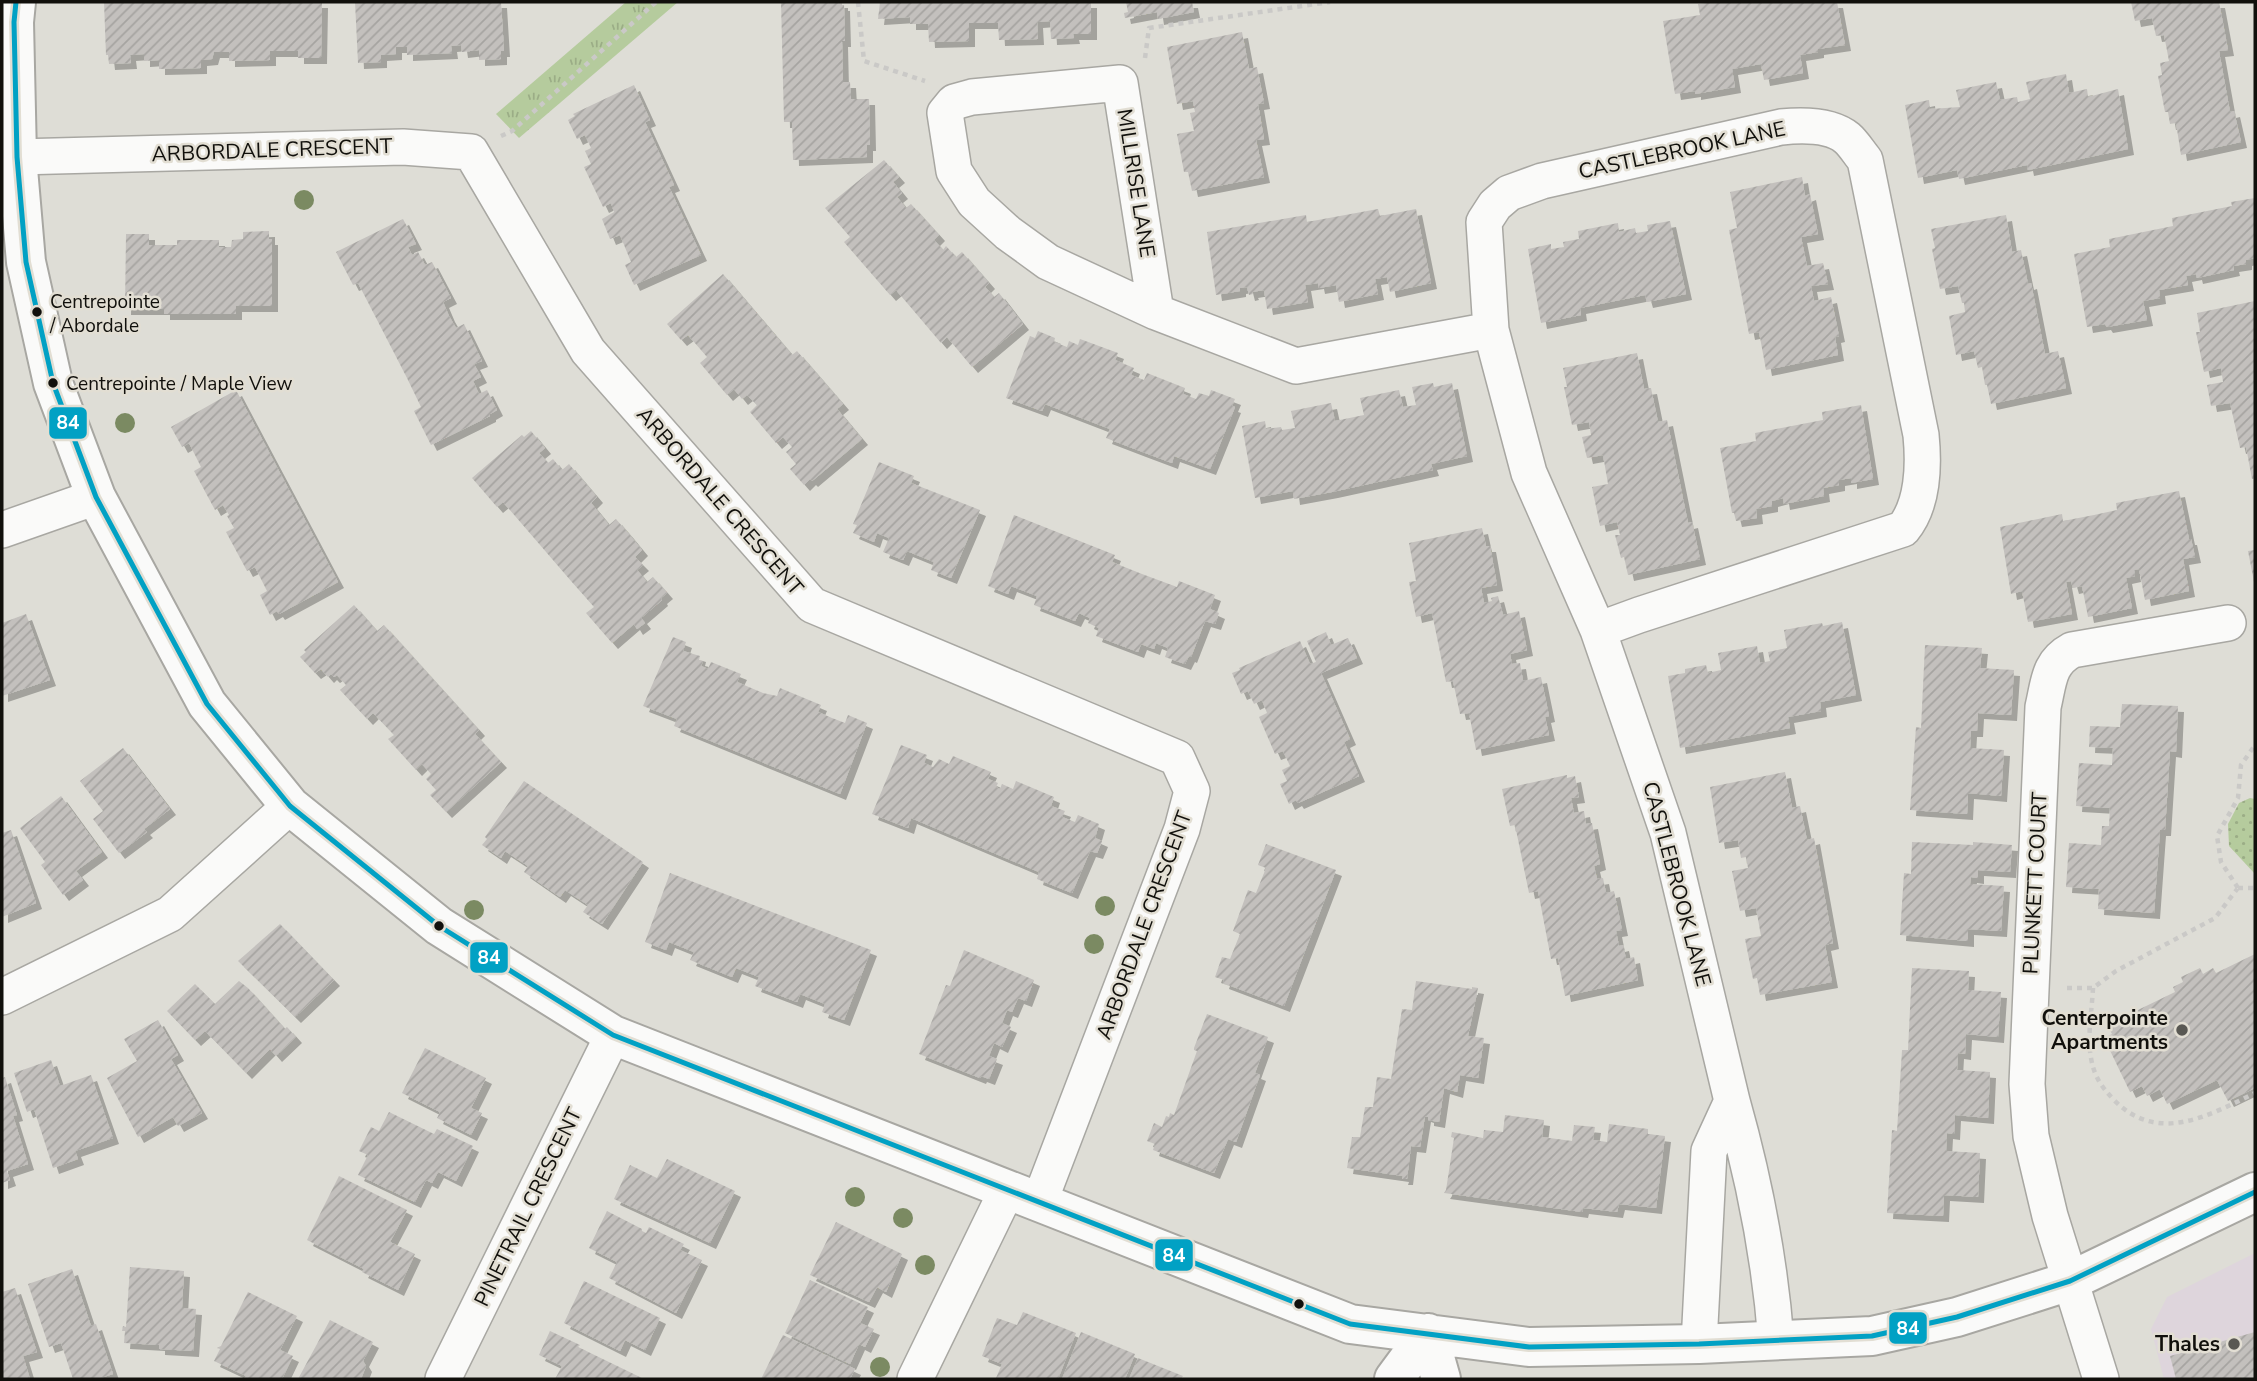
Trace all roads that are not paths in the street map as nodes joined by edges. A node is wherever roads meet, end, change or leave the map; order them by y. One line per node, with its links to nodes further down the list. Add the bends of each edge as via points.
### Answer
1 (16, 2): 2 (street)
2 (17, 157): 5 (street, via 26,262 50,370); 14 (street, ARBORDALE CRESCENT, via 403,147 471,152 588,351 812,605 1177,758 1192,791 1182,829)
3 (1156, 312): 3 (street, MILLRISE LANE, via 1120,83 972,97 954,103 945,113 954,171 974,202 1048,262); 4 (street, MILLRISE LANE, via 1296,366)
4 (1491, 330): 8 (street, CASTLEBROOK LANE, via 1529,473); 8 (street, CASTLEBROOK LANE, via 1484,222 1509,193 1542,181 1799,125 1833,130 1847,138 1865,160 1921,435 1924,464 1908,523 1903,529)
5 (96, 497): 6 (street); 9 (street, via 207,704)
6 (2, 530)
7 (2228, 624): 15 (street, PLUNKETT COURT, via 2072,650 2053,666 2043,707 2027,1084 2031,1136)
8 (1598, 630): 12 (street, CASTLEBROOK LANE, via 1668,833)
9 (290, 806): 10 (street, via 170,914); 11 (street, via 439,926)
10 (2, 997)
11 (613, 1035): 14 (street); 19 (street, PINETRAIL CRESCENT)
12 (1732, 1101): 17 (street, CASTLEBROOK LANE, via 1770,1280); 18 (street, via 1709,1151)
13 (2255, 1192): 15 (street)
14 (1023, 1196): 16 (street, via 1350,1324); 20 (street, ARBORDALE CRESCENT)
15 (2070, 1281): 17 (street, via 1957,1317 1872,1336); 23 (street, PLUNKETT COURT)
16 (1428, 1333): 18 (street, via 1529,1347); 21 (street); 22 (street)
17 (1776, 1341): 18 (street)
18 (1699, 1344)
19 (443, 1379)
20 (915, 1379)
21 (1394, 1379)
22 (1441, 1379)
23 (2101, 1379)

